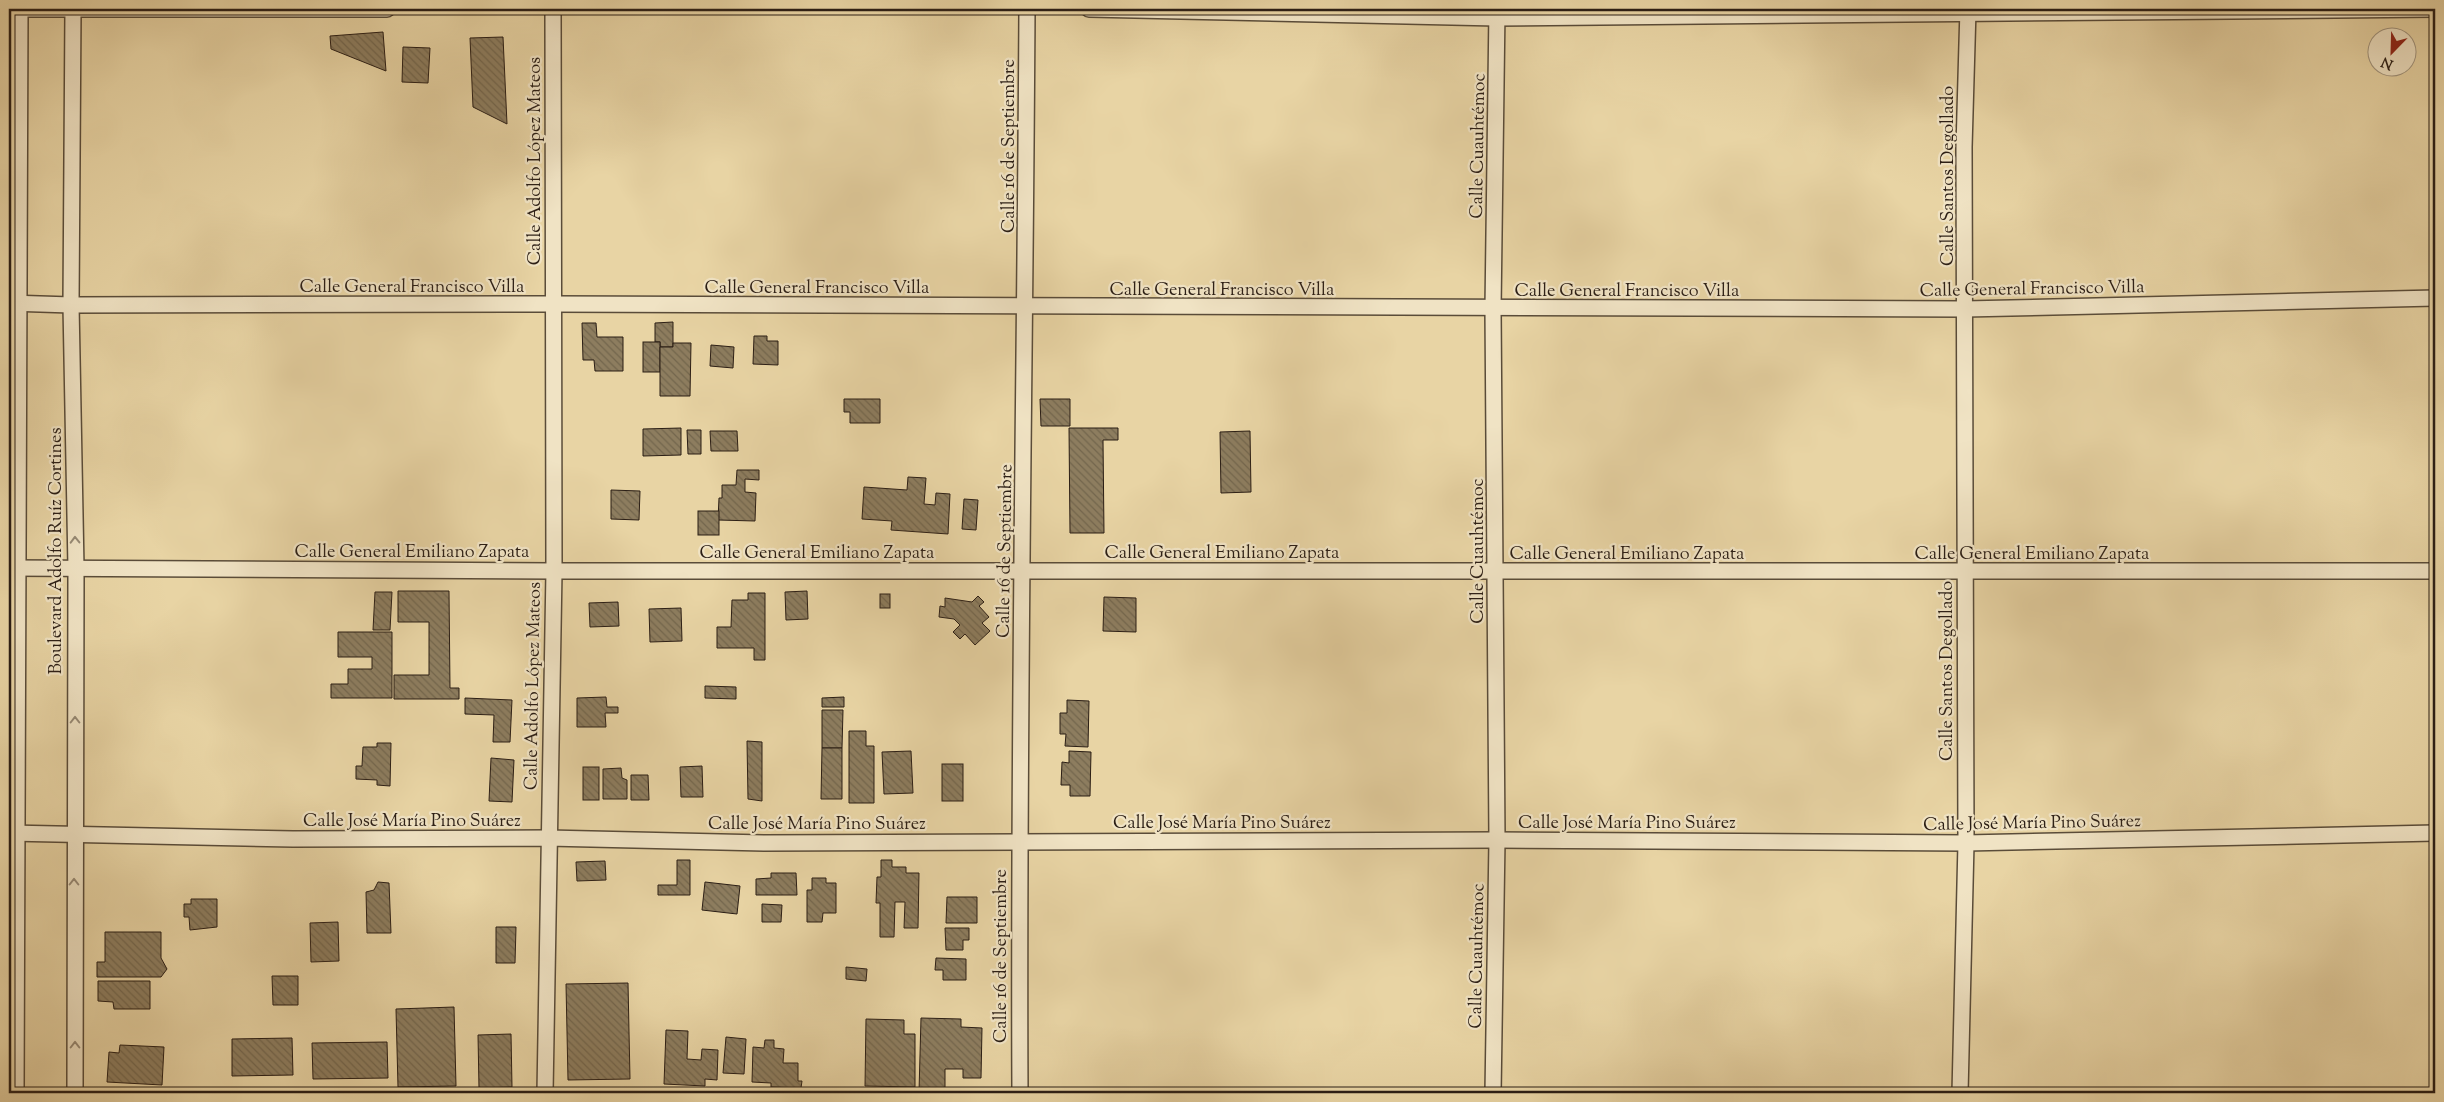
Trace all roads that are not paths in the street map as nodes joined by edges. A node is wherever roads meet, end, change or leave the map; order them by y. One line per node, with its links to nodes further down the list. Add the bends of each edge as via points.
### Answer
1 (16, 9): 2 (street); 11 (street, Boulevard Adolfo Ruíz Cortines)
2 (73, 9): 3 (street); 13 (street, Boulevard Adolfo Ruíz Cortines)
3 (387, 9)
4 (553, 9): 12 (street, Calle Adolfo López Mateos)
5 (1027, 9): 14 (street, Calle 16 de Septiembre)
6 (1089, 9): 9 (street)
7 (2435, 9): 8 (street)
8 (1968, 12): 9 (street); 16 (street, Calle Santos Degollado, via 1964,147)
9 (1497, 13): 15 (street, Calle Cuauhtémoc)
10 (2435, 298): 16 (street, Calle General Francisco Villa)
11 (13, 304): 13 (street, Calle General Francisco Villa); 17 (street, Boulevard Adolfo Ruíz Cortines)
12 (553, 304): 13 (street, Calle General Francisco Villa); 14 (street, Calle General Francisco Villa); 19 (street, Calle Adolfo López Mateos)
13 (71, 306): 18 (street, Boulevard Adolfo Ruíz Cortines, one-way to 13)
14 (1026, 308): 15 (street, Calle General Francisco Villa); 20 (street, Calle 16 de Septiembre)
15 (1493, 309): 16 (street, Calle General Francisco Villa); 21 (street, Calle Cuauhtémoc)
16 (1965, 309): 23 (street, Calle Santos Degollado)
17 (14, 568): 18 (street, Calle General Emiliano Zapata); 24 (street, Boulevard Adolfo Ruíz Cortines)
18 (76, 568): 19 (street, Calle General Emiliano Zapata); 25 (street, Boulevard Adolfo Ruíz Cortines, one-way to 18)
19 (554, 571): 20 (street, Calle General Emiliano Zapata); 27 (street, Calle Adolfo López Mateos)
20 (1023, 571): 21 (street, Calle General Emiliano Zapata); 28 (street, Calle 16 de Septiembre)
21 (1497, 571): 23 (street, Calle General Emiliano Zapata); 29 (street, Calle Cuauhtémoc)
22 (2435, 571): 23 (street, Calle General Emiliano Zapata)
23 (1964, 572): 30 (street, Calle Santos Degollado)
24 (13, 833): 25 (street, Calle José María Pino Suárez); 31 (street, Boulevard Adolfo Ruíz Cortines)
25 (74, 833): 27 (street, Calle José María Pino Suárez, via 293,839); 32 (street, Boulevard Adolfo Ruíz Cortines, one-way to 25)
26 (2435, 833): 30 (street, Calle José María Pino Suárez)
27 (548, 838): 28 (street, Calle José María Pino Suárez, via 764,843); 33 (street, Calle Adolfo López Mateos)
28 (1019, 840): 29 (street, Calle José María Pino Suárez); 34 (street, Calle 16 de Septiembre)
29 (1497, 840): 30 (street, Calle José María Pino Suárez); 35 (street, Calle Cuauhtémoc)
30 (1966, 843): 36 (street, Calle Santos Degollado)
31 (16, 1093)
32 (75, 1093)
33 (544, 1093)
34 (1020, 1093)
35 (1493, 1093)
36 (1960, 1093)

